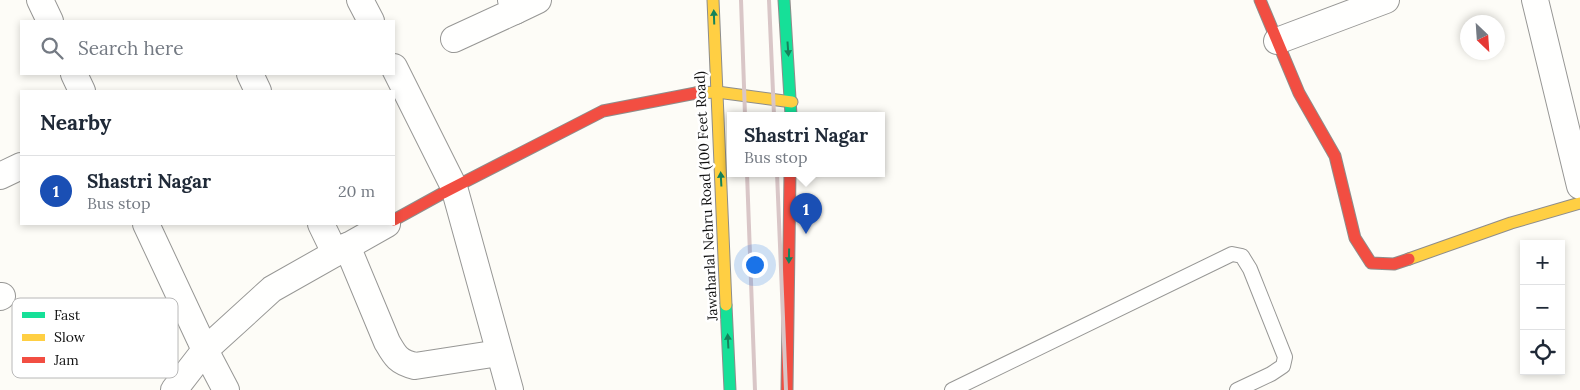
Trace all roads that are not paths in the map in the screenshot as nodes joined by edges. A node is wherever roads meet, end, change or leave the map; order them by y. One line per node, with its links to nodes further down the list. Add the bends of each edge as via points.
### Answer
1 (40, 0): 10 (street)
2 (360, 0): 11 (street)
3 (538, 0): 9 (street)
4 (713, 0): 19 (street, Jawaharlal Nehru Road (100 Feet Road), one-way to 4)
5 (784, 0): 20 (street, one-way to 20)
6 (1260, 0): 13 (street)
7 (1386, 0): 13 (street)
8 (1535, 0): 25 (street)
9 (513, 6): 12 (street)
10 (50, 20)
11 (370, 20)
12 (454, 39)
13 (1277, 41): 27 (street, via 1299,93 1335,156 1355,238 1371,263 1394,264)
14 (395, 69): 26 (street)
15 (74, 75): 17 (street)
16 (250, 75): 18 (street)
17 (82, 90)
18 (258, 90)
19 (717, 92): 20 (street); 26 (street, via 689,94 603,111); 38 (street, Jawaharlal Nehru Road (100 Feet Road), one-way to 19)
20 (792, 102): 21 (street)
21 (791, 112)
22 (20, 166): 23 (street)
23 (0, 176)
24 (790, 177): 39 (street, one-way to 39)
25 (1580, 186)
26 (454, 187): 28 (street); 34 (street)
27 (1580, 203)
28 (395, 219)
29 (146, 225): 33 (street)
30 (322, 225): 32 (street)
31 (385, 225): 32 (street)
32 (341, 250): 33 (street, via 272,289); 34 (street, via 387,342 404,363 415,366)
33 (205, 350): 35 (street); 36 (street)
34 (498, 352): 37 (street)
35 (174, 390)
36 (226, 390)
37 (510, 390)
38 (730, 390)
39 (787, 390)
40 (952, 390): 41 (lane, via 1232,254 1242,256 1250,269 1285,357 1283,366)
41 (1237, 390)

